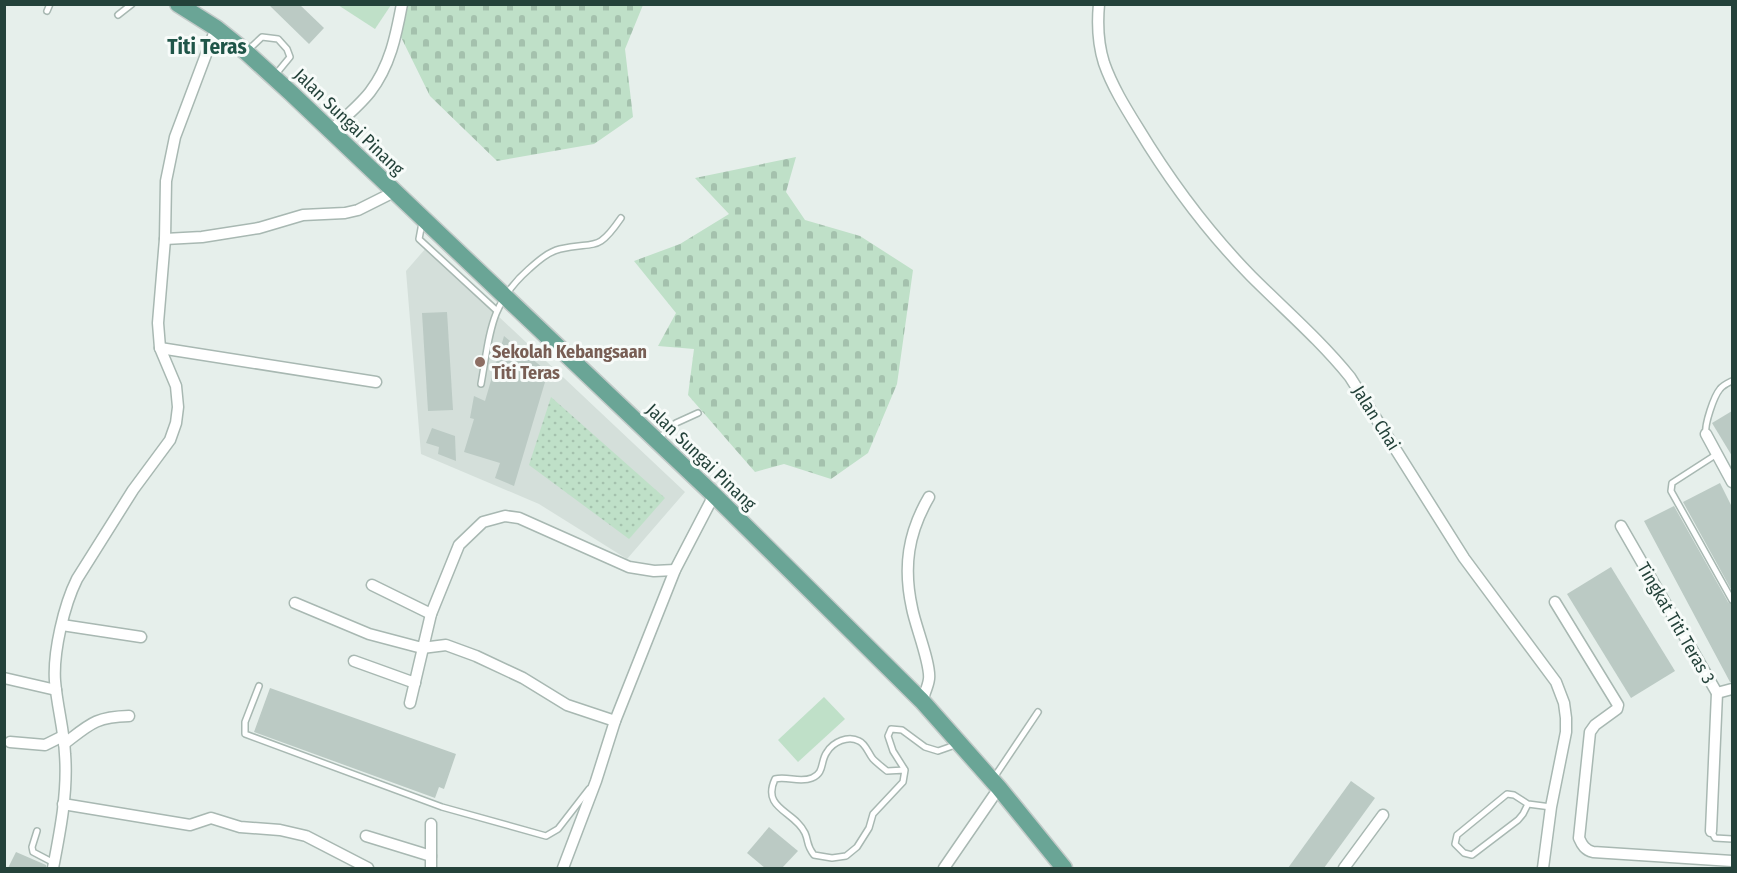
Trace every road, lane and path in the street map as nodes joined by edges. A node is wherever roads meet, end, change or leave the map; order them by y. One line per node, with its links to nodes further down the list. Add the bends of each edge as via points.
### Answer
1 (132, 4): 5 (lane)
2 (178, 4): 6 (main road, Jalan Sungai Pinang)
3 (402, 4): 9 (street, via 394,44 379,79)
4 (1099, 4): 55 (street, Jalan Chai, via 1097,22 1105,65 1155,156 1183,197 1250,275 1328,350 1350,377 1464,558 1556,682 1566,718)
5 (118, 15)
6 (216, 28): 7 (main road, Jalan Sungai Pinang); 12 (street, via 172,151 166,181)
7 (246, 52): 8 (main road, Jalan Sungai Pinang); 8 (lane, via 262,37 278,39 290,57)
8 (273, 77): 9 (main road, Jalan Sungai Pinang)
9 (330, 131): 10 (main road, Jalan Sungai Pinang)
10 (394, 192): 12 (street, via 345,213 303,214 259,228); 13 (main road, Jalan Sungai Pinang)
11 (621, 218): 13 (lane, via 598,244 560,249 544,257 526,271)
12 (165, 239): 14 (street, via 158,323)
13 (500, 303): 17 (lane); 20 (main road, Jalan Sungai Pinang)
14 (160, 348): 16 (street); 32 (street, via 176,386 178,407 170,440 77,579)
15 (1732, 381): 19 (lane, via 1717,393 1705,426)
16 (376, 382)
17 (481, 384)
18 (698, 413): 20 (lane, via 676,423)
19 (1706, 434): 21 (street)
20 (655, 441): 23 (main road, Jalan Sungai Pinang)
21 (1717, 454): 22 (street); 28 (lane, via 1672,483 1671,491)
22 (1732, 482)
23 (714, 495): 26 (street); 42 (main road, Jalan Sungai Pinang)
24 (929, 497): 42 (street, via 917,517 910,543 910,597 930,677)
25 (1621, 526): 41 (street, Tingkat Titi Teras 3)
26 (675, 570): 31 (street, via 629,567 538,525 505,516 483,522 459,544); 46 (street)
27 (372, 585): 31 (street)
28 (1732, 600)
29 (1556, 602): 63 (street, via 1618,705 1590,732 1579,838 1582,844 1593,852)
30 (296, 603): 34 (street, via 369,634)
31 (431, 614): 34 (street)
32 (62, 625): 33 (street); 40 (street, via 54,671)
33 (141, 637)
34 (422, 648): 37 (street); 46 (street, via 446,645 476,656 567,705)
35 (354, 661): 37 (street)
36 (4, 678): 40 (street)
37 (415, 683): 43 (street)
38 (259, 686): 51 (lane, via 245,722 245,734 442,807 546,836 558,829)
39 (1732, 689): 41 (street)
40 (56, 690): 47 (street)
41 (1717, 693): 59 (street, Tingkat Titi Teras 3)
42 (922, 701): 49 (main road, Jalan Sungai Pinang)
43 (410, 703)
44 (1038, 712): 52 (lane)
45 (129, 716): 47 (street, via 100,719)
46 (615, 721): 51 (street)
47 (64, 740): 48 (street, via 45,745); 53 (street)
48 (10, 742)
49 (959, 743): 50 (lane, via 938,751 925,747 902,730 891,729 888,736 893,751); 52 (main road, Jalan Sungai Pinang)
50 (905, 770): 50 (lane, via 903,782 873,814 857,847 846,856 814,855 805,832 772,800 770,790 775,779 813,778 822,770 827,750 851,738 862,742 887,771)
51 (596, 781): 67 (street)
52 (996, 784): 68 (street); 69 (main road, Jalan Sungai Pinang)
53 (63, 804): 64 (street); 65 (street, via 190,825 211,818 240,827 280,830 306,836)
54 (1528, 804): 54 (lane, via 1507,794 1457,835 1455,844 1472,855 1518,820); 55 (lane)
55 (1551, 807): 71 (street, Jalan Chai)
56 (1383, 815): 70 (street)
57 (431, 824): 62 (street)
58 (37, 831): 64 (lane, via 33,852)
59 (1711, 831): 61 (lane, via 1715,838)
60 (366, 836): 62 (street)
61 (1732, 839)
62 (431, 856): 66 (street)
63 (1732, 861)
64 (54, 866)
65 (368, 868)
66 (430, 868)
67 (563, 868)
68 (944, 868)
69 (1064, 868)
70 (1344, 868)
71 (1543, 868)

